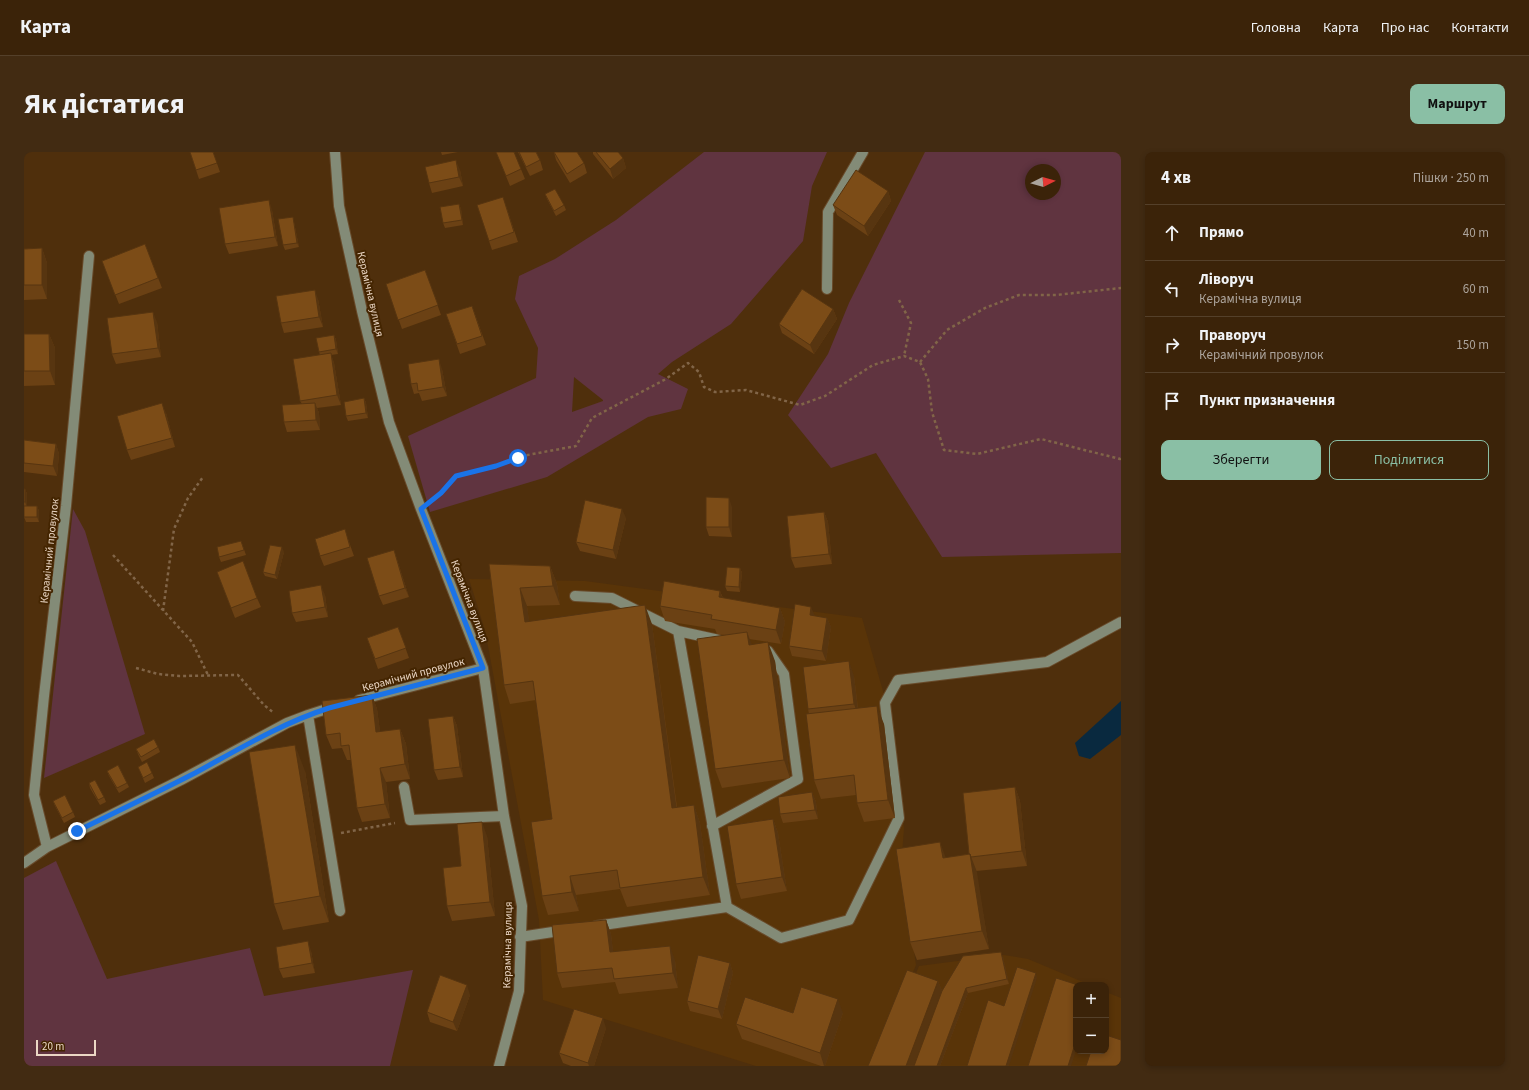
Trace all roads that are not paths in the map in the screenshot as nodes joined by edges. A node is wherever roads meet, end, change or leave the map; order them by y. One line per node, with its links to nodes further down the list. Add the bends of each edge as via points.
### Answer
1 (335, 152): 10 (street, Керамічна вулиця, via 339,206 389,422)
2 (863, 152): 4 (street, via 828,212)
3 (89, 256): 15 (street, Керамічний провулок, via 67,498 34,795)
4 (827, 289)
5 (575, 596): 7 (street, via 612,598)
6 (1121, 622): 17 (street, via 1047,662 898,680 885,703 899,818 849,920 781,938)
7 (678, 631): 8 (street); 14 (street)
8 (730, 643)
9 (753, 647): 14 (street, via 768,651 784,674 798,779)
10 (483, 668): 11 (street, Керамічний провулок); 13 (street, Керамічна вулиця)
11 (308, 715): 15 (street, Керамічний провулок, via 287,723); 18 (street)
12 (404, 787): 13 (street, via 410,820)
13 (504, 816): 21 (street, Керамічна вулиця, via 522,906)
14 (712, 826): 17 (street)
15 (47, 847): 16 (street, Керамічний провулок)
16 (24, 863)
17 (727, 907): 19 (street)
18 (340, 911)
19 (589, 927)
20 (574, 929): 21 (street)
21 (520, 937): 22 (street, Керамічна вулиця, via 519,991)
22 (500, 1066)

